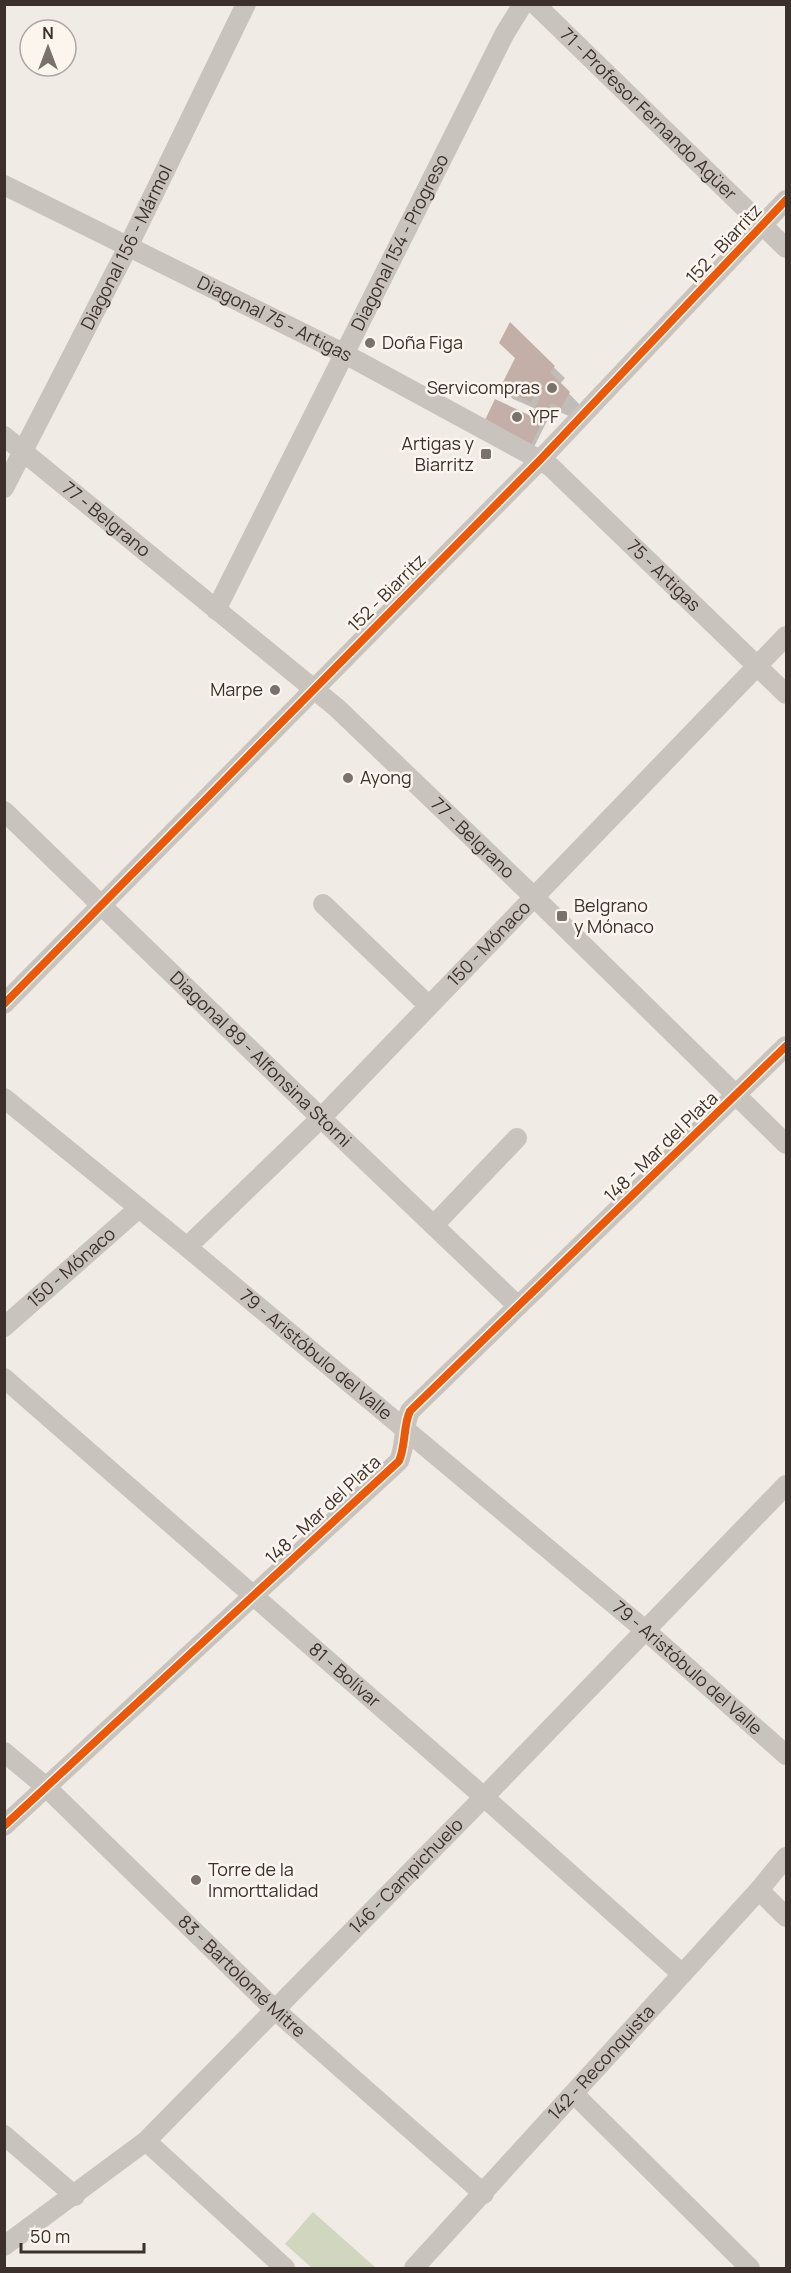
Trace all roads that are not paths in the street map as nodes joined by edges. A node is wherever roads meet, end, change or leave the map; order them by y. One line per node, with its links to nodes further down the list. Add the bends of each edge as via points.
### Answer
1 (246, 4): 7 (street, Diagonal 156 - Mármol)
2 (523, 4): 9 (street, Diagonal 154 - Progreso)
3 (535, 4): 6 (street, 71 - Profesor Fernando Agüer)
4 (4, 185): 7 (street, Diagonal 75 - Artigas)
5 (786, 200): 6 (street, 152 - Biarritz)
6 (763, 225): 8 (street, 71 - Profesor Fernando Agüer); 12 (street, 152 - Biarritz)
7 (128, 247): 9 (street, Diagonal 75 - Artigas); 11 (street, Diagonal 156 - Mármol)
8 (786, 248)
9 (343, 353): 12 (street, Diagonal 75 - Artigas); 14 (street, Diagonal 154 - Progreso)
10 (4, 436): 11 (street, 77 - Belgrano)
11 (23, 452): 13 (street, Diagonal 156 - Mármol); 14 (street, 77 - Belgrano)
12 (540, 460): 16 (street, 75 - Artigas); 17 (street, 152 - Biarritz)
13 (4, 488)
14 (216, 610): 17 (street, 77 - Belgrano)
15 (786, 636): 16 (street, 150 - Mónaco)
16 (758, 666): 18 (street, 75 - Artigas); 20 (street, 150 - Mónaco)
17 (314, 688): 20 (street, 77 - Belgrano); 22 (street, 152 - Biarritz)
18 (786, 694)
19 (4, 811): 22 (street, Diagonal 89 - Alfonsina Storni)
20 (534, 897): 24 (street, 150 - Mónaco); 26 (street, 77 - Belgrano)
21 (323, 904): 24 (street)
22 (101, 905): 23 (street, 152 - Biarritz); 28 (street, Diagonal 89 - Alfonsina Storni)
23 (4, 1005)
24 (428, 1005): 28 (street, 150 - Mónaco)
25 (786, 1046): 26 (street, 148 - Mar del Plata)
26 (737, 1094): 30 (street, 77 - Belgrano); 34 (street, 148 - Mar del Plata)
27 (4, 1098): 31 (street, 79 - Aristóbulo del Valle)
28 (321, 1118): 32 (street, Diagonal 89 - Alfonsina Storni); 33 (street, 150 - Mónaco)
29 (517, 1138): 32 (street)
30 (786, 1144)
31 (139, 1208): 33 (street, 79 - Aristóbulo del Valle); 35 (street, 150 - Mónaco)
32 (434, 1226): 34 (street, Diagonal 89 - Alfonsina Storni)
33 (187, 1247): 37 (street, 79 - Aristóbulo del Valle)
34 (518, 1306): 37 (street, 148 - Mar del Plata, via 410,1411)
35 (4, 1327)
36 (4, 1378): 39 (street, 81 - Bolívar)
37 (405, 1431): 39 (street, 148 - Mar del Plata, via 399,1461); 40 (street, 79 - Aristóbulo del Valle)
38 (786, 1485): 40 (street, 146 - Campichuelo)
39 (252, 1596): 43 (street, 148 - Mar del Plata); 44 (street, 81 - Bolívar)
40 (645, 1630): 42 (street, 79 - Aristóbulo del Valle); 44 (street, 146 - Campichuelo)
41 (4, 1752): 43 (street, 83 - Bartolomé Mitre)
42 (786, 1755)
43 (46, 1787): 45 (street, 148 - Mar del Plata); 50 (street, 83 - Bartolomé Mitre)
44 (484, 1797): 49 (street, 81 - Bolívar); 50 (street, 146 - Campichuelo)
45 (4, 1826)
46 (786, 1857): 47 (street, 142 - Reconquista)
47 (759, 1890): 48 (street); 49 (street, 142 - Reconquista)
48 (786, 1917)
49 (682, 1974): 51 (street, 142 - Reconquista)
50 (275, 2010): 53 (street, 146 - Campichuelo); 54 (street, 83 - Bartolomé Mitre)
51 (574, 2094): 54 (street, 142 - Reconquista); 59 (street)
52 (4, 2135): 55 (street)
53 (146, 2141): 55 (street, 146 - Campichuelo); 57 (street)
54 (484, 2194): 58 (street, 142 - Reconquista)
55 (75, 2196): 56 (street, 146 - Campichuelo)
56 (4, 2246)
57 (285, 2268)
58 (414, 2268)
59 (750, 2268)

